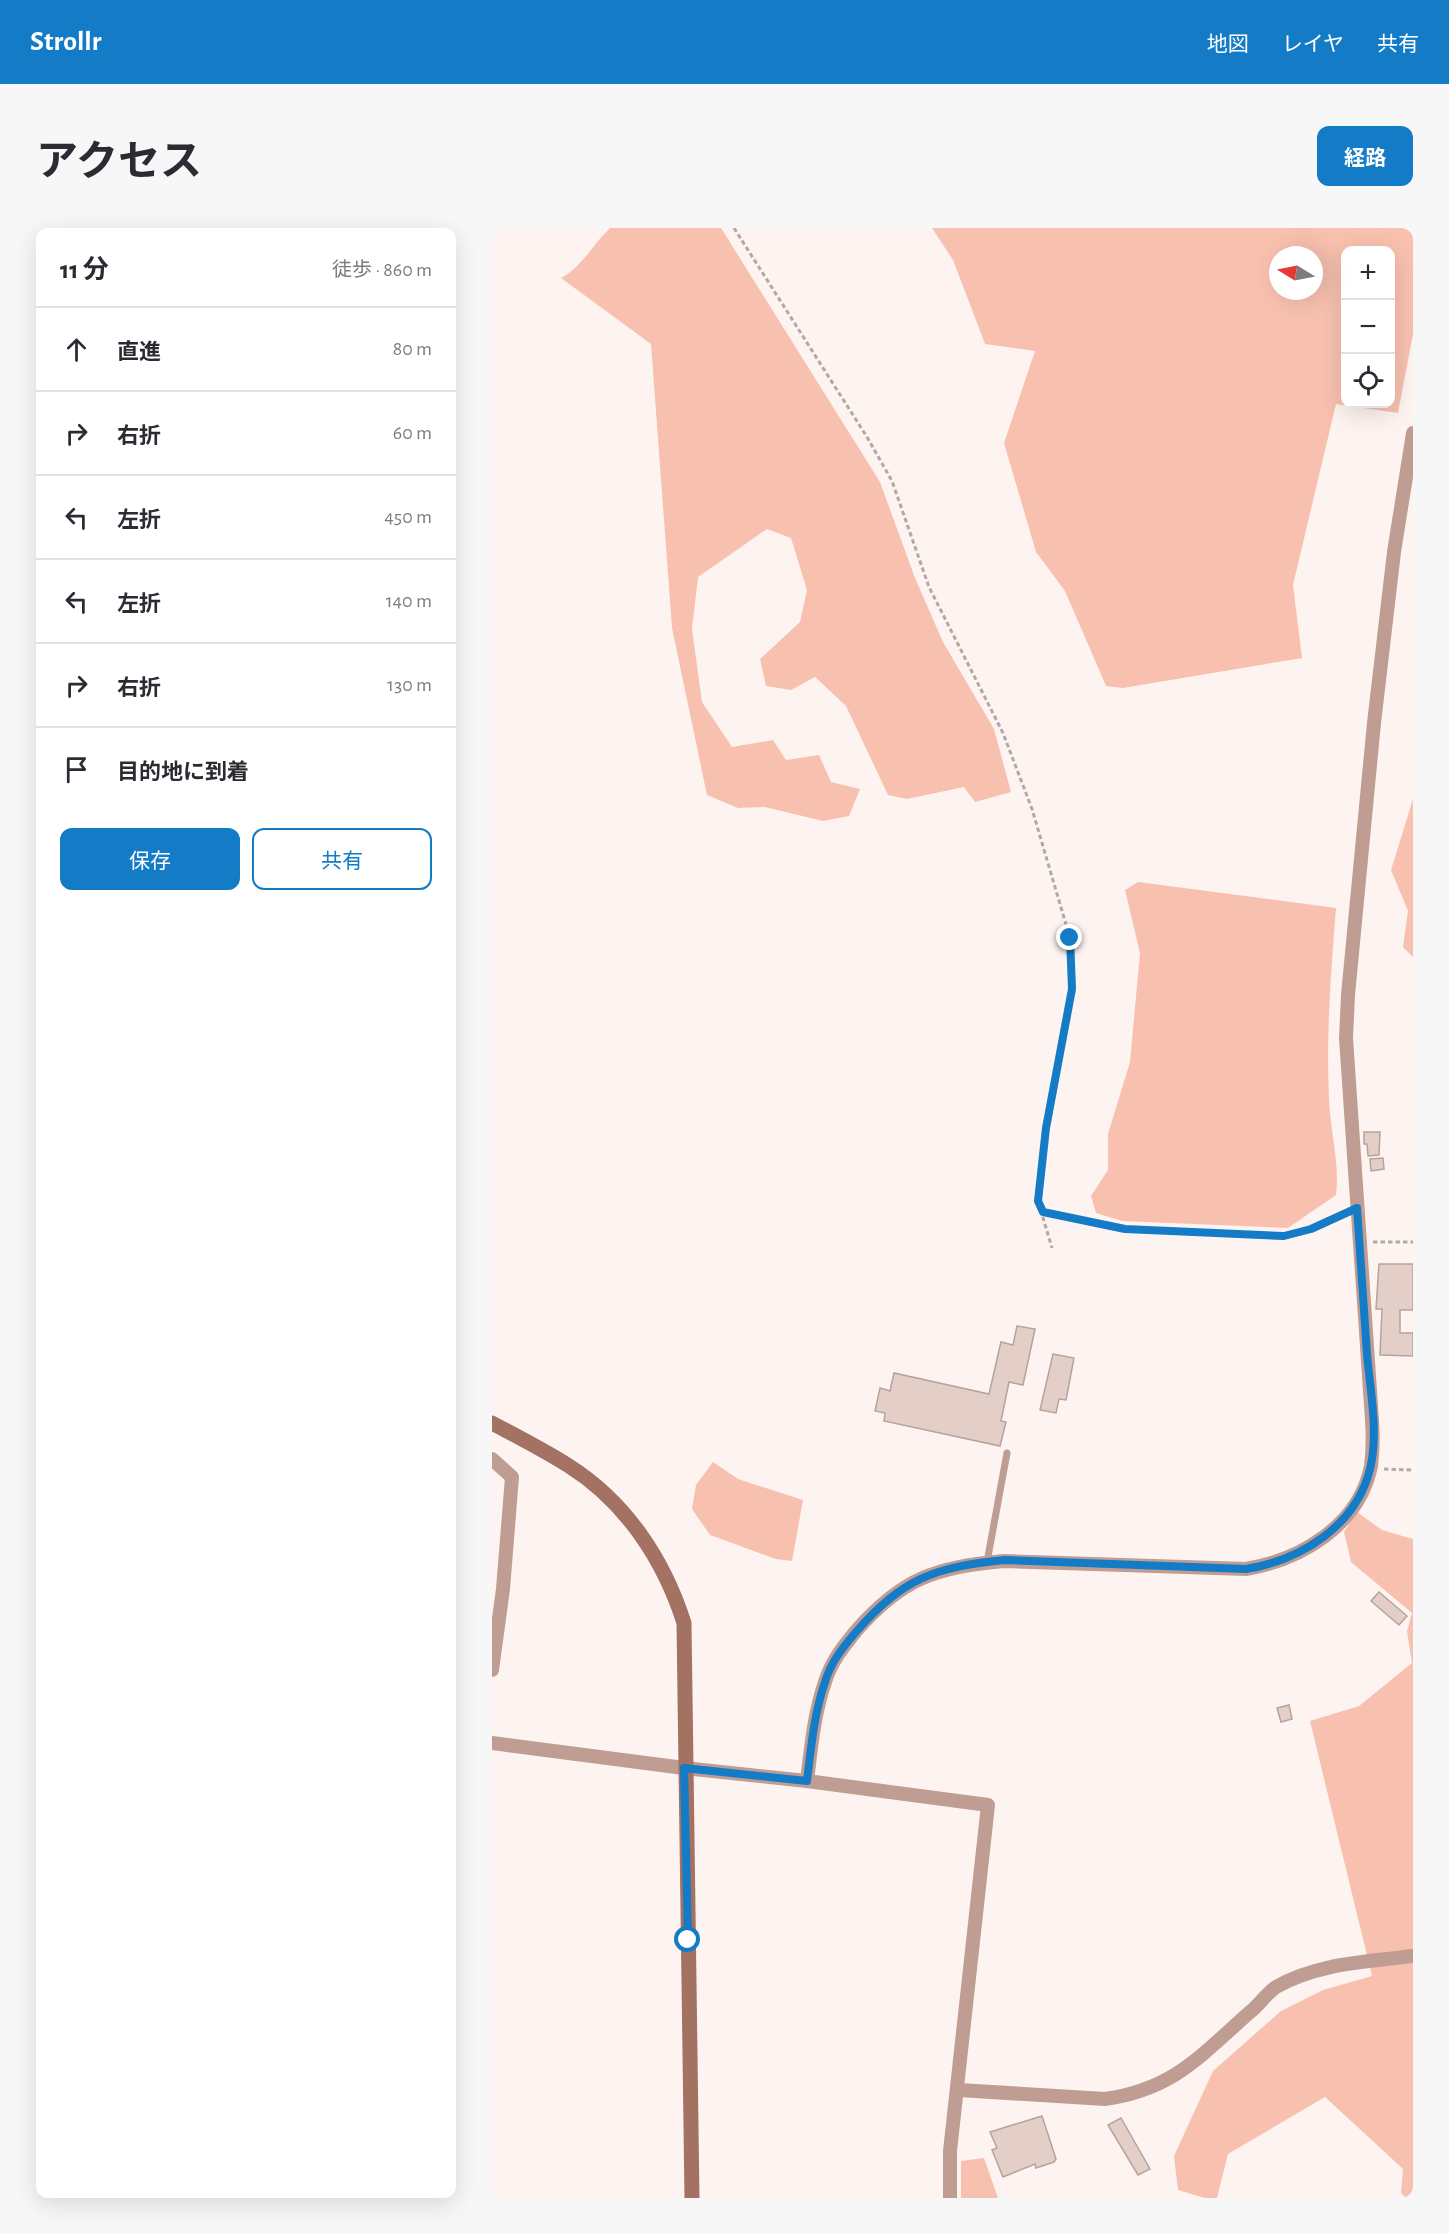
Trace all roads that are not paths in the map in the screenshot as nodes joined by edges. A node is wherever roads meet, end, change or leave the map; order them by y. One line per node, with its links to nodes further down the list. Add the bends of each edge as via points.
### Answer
1 (1413, 433): 5 (street, via 1374,723 1348,995 1346,1038 1372,1420 1370,1468 1360,1495 1320,1541 1275,1564 1246,1569)
2 (492, 1423): 8 (street, via 570,1466 619,1507 655,1554 673,1589 684,1623)
3 (1007, 1453): 5 (lane)
4 (492, 1459): 6 (street, via 512,1477)
5 (987, 1562): 9 (street, via 932,1573 907,1584 876,1609 837,1653 817,1709)
6 (492, 1670)
7 (492, 1743): 8 (street)
8 (684, 1768): 9 (street); 12 (street)
9 (807, 1781): 11 (street, via 988,1805)
10 (1413, 1956): 11 (street, via 1325,1967 1276,1988 1181,2072 1154,2088 1104,2099)
11 (959, 2090): 13 (street, via 950,2151)
12 (692, 2198)
13 (950, 2198)

